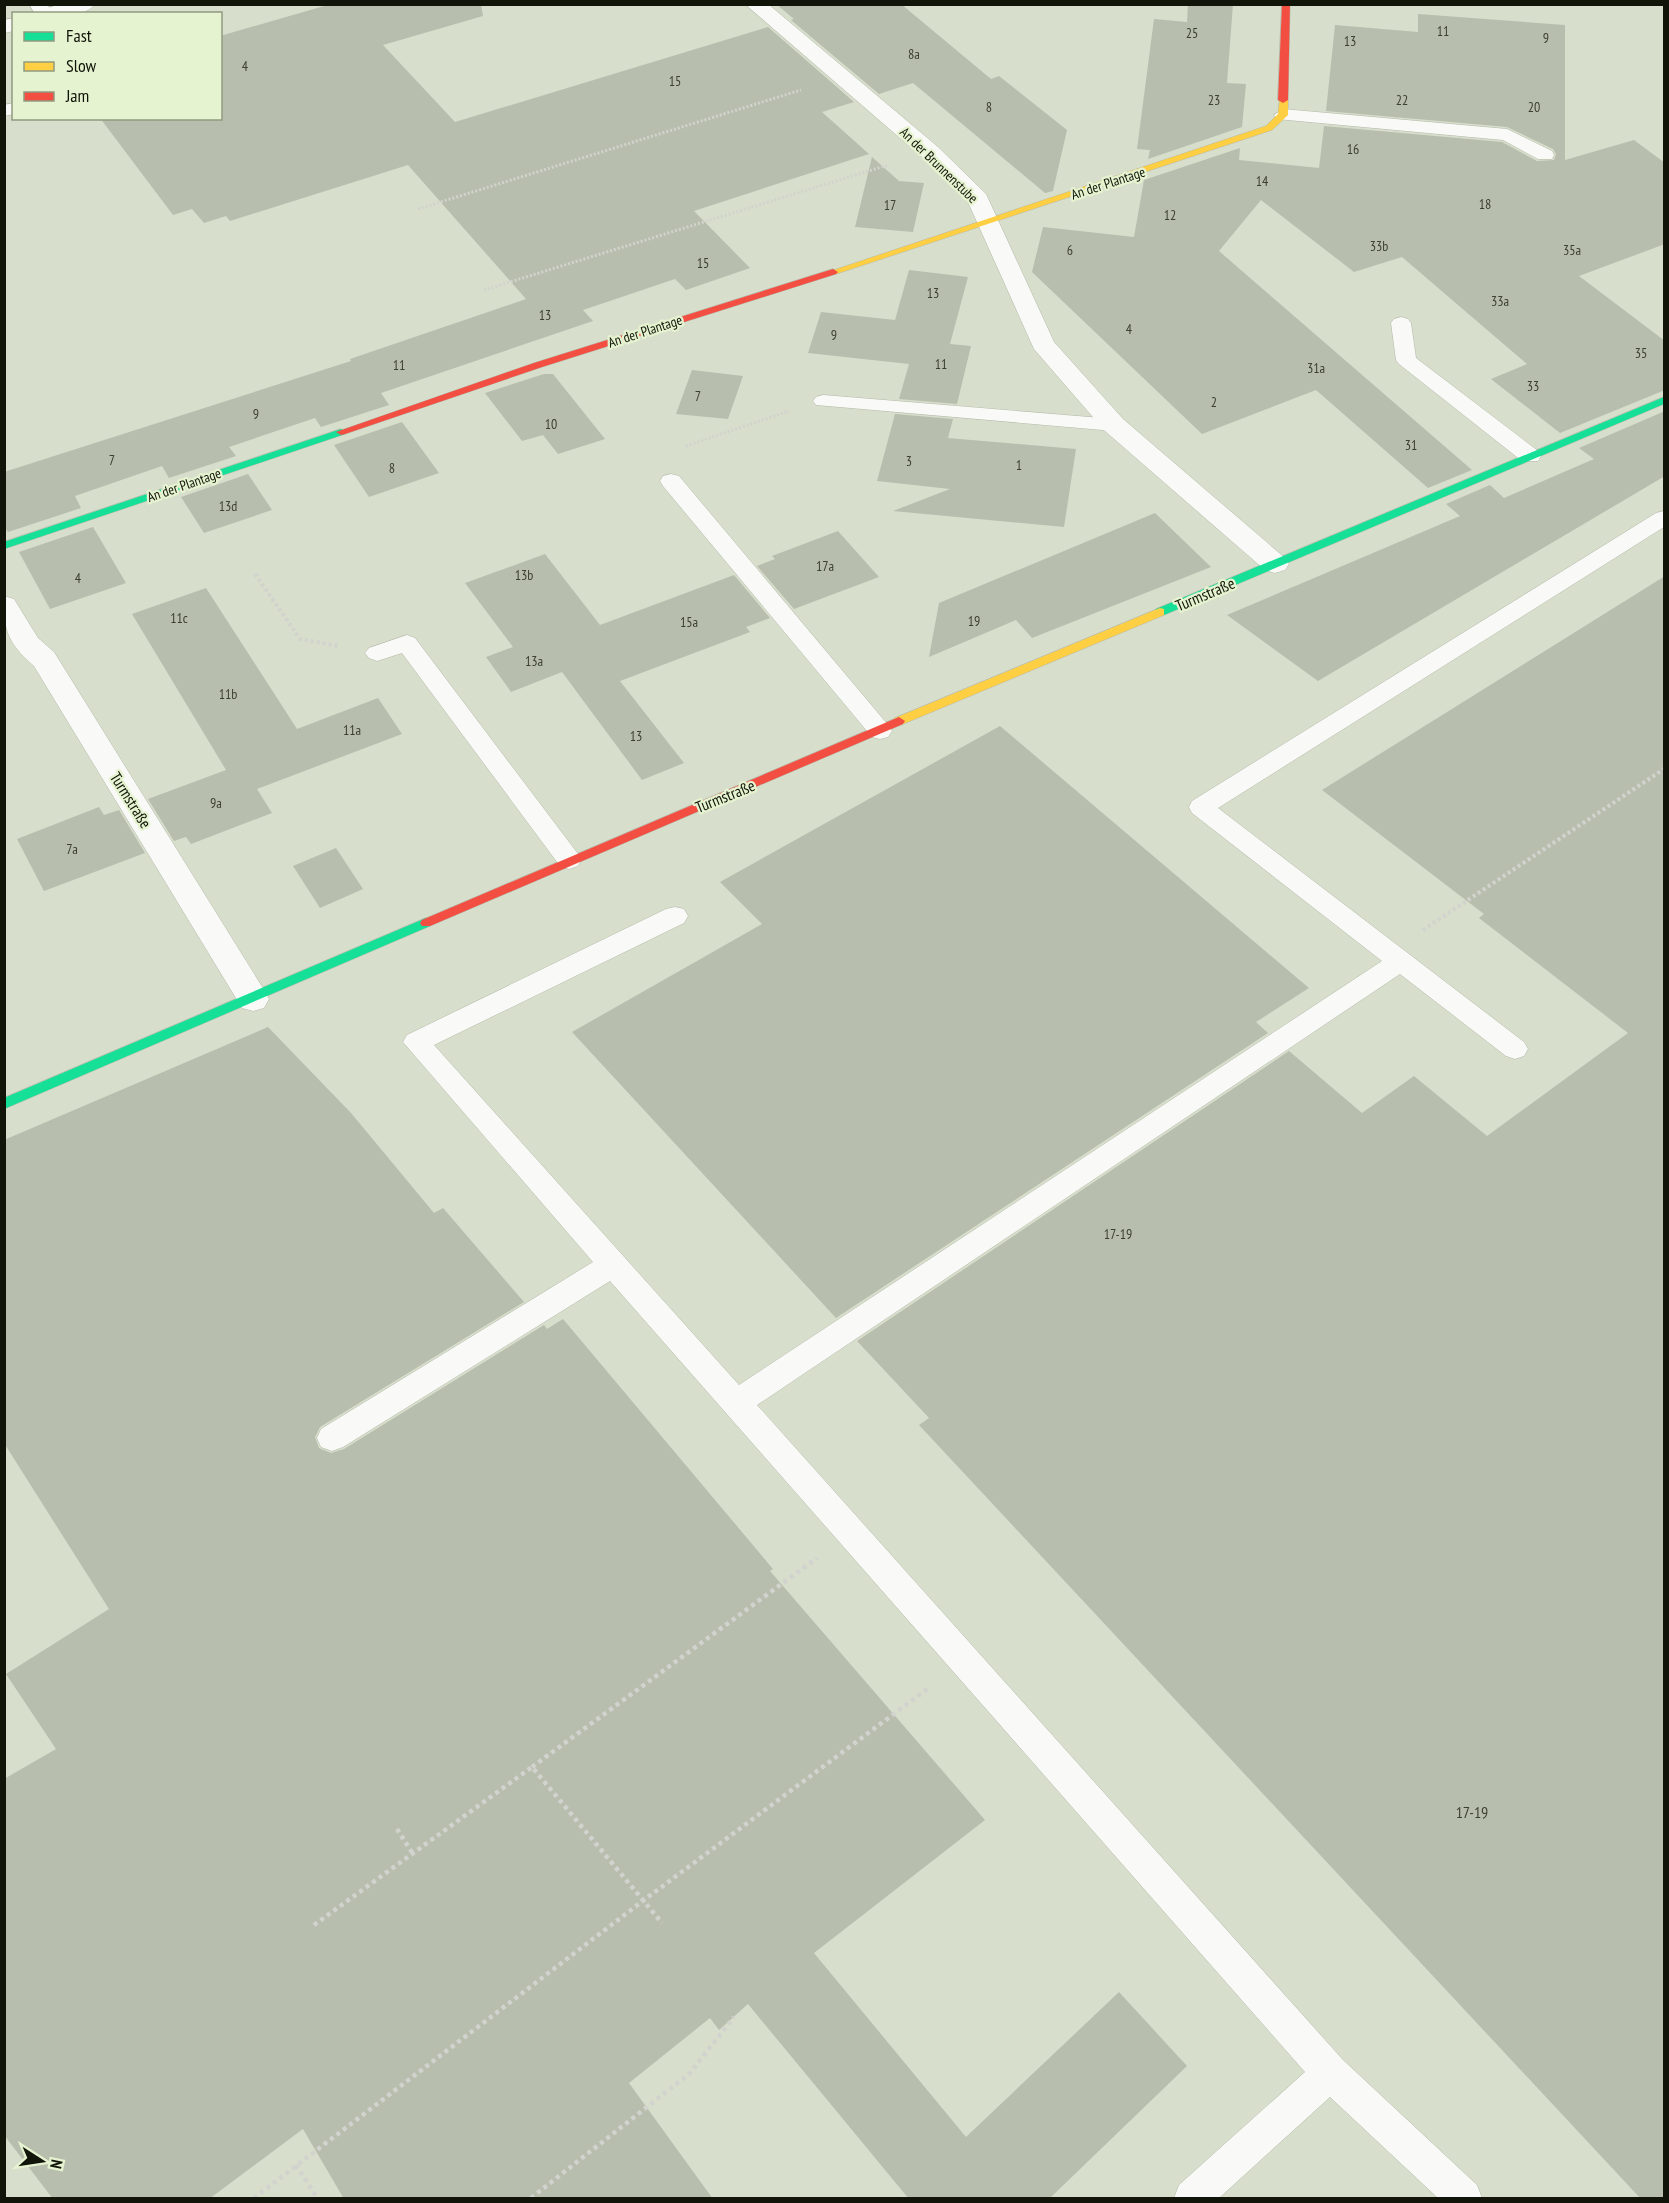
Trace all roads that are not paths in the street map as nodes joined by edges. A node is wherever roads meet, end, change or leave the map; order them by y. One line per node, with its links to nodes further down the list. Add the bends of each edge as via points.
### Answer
1 (86, 4): 4 (street)
2 (755, 4): 7 (street, An der Brunnenstube, via 930,152 978,199)
3 (1286, 4): 5 (street)
4 (59, 12)
5 (1283, 115): 6 (lane, via 1507,135); 7 (street, An der Plantage, via 1254,135)
6 (1545, 155)
7 (987, 223): 11 (street, An der Brunnenstube, via 1043,344); 15 (street, An der Plantage, via 538,365)
8 (1401, 323): 12 (lane, via 1406,360)
9 (1665, 400): 12 (street, Turmstraße)
10 (823, 401): 11 (lane)
11 (1114, 424): 16 (street, An der Brunnenstube)
12 (1530, 456): 16 (street, Turmstraße)
13 (671, 481): 19 (lane)
14 (1665, 518): 22 (lane, via 1201,807)
15 (4, 546)
16 (1275, 564): 19 (street, Turmstraße)
17 (4, 605): 23 (street, Turmstraße, via 28,645 45,659)
18 (377, 653): 20 (lane, via 406,643)
19 (880, 731): 20 (street, Turmstraße)
20 (569, 860): 23 (street, Turmstraße)
21 (675, 916): 26 (lane, via 416,1042)
22 (1395, 956): 24 (lane); 27 (lane)
23 (253, 999): 25 (street, Turmstraße)
24 (1515, 1049)
25 (4, 1104)
26 (613, 1264): 27 (lane); 28 (lane)
27 (736, 1403): 29 (lane)
28 (332, 1438)
29 (1330, 2073): 30 (lane); 31 (lane)
30 (1192, 2199)
31 (1464, 2199)

